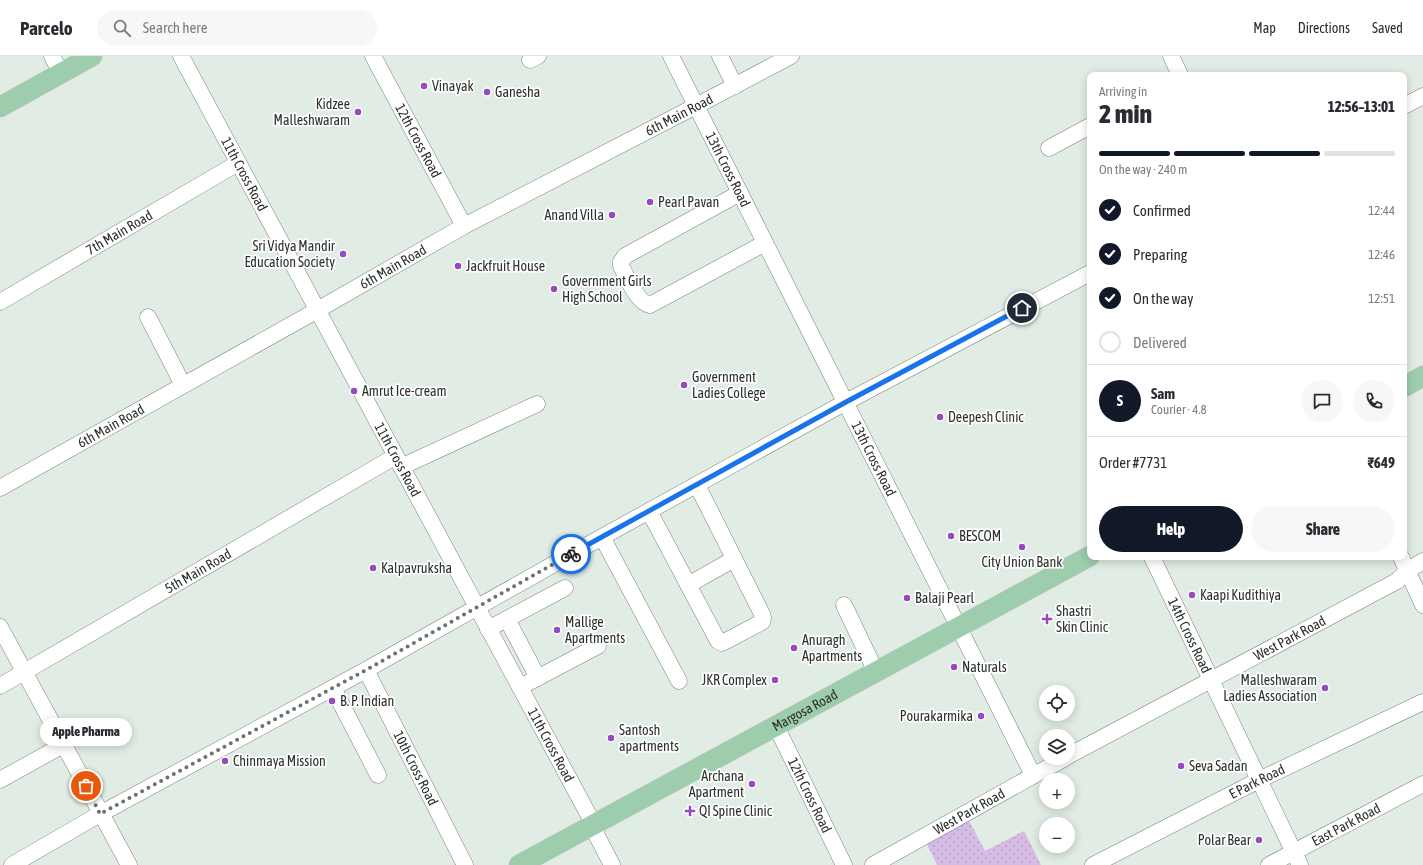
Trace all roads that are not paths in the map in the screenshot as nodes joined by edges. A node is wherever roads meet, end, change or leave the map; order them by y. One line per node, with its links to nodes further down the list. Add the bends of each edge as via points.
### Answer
1 (52, 56): 10 (street)
2 (181, 56): 18 (street, 11th Cross Road)
3 (373, 56): 20 (street, 12th Cross Road)
4 (671, 56): 14 (street, 13th Cross Road)
5 (720, 56): 11 (street)
6 (791, 56): 11 (street, 6th Main Road)
7 (1171, 56): 9 (street)
8 (89, 57): 10 (main road)
9 (1179, 72)
10 (61, 74): 15 (main road)
11 (735, 86): 14 (street, 6th Main Road)
12 (1423, 96): 13 (street)
13 (1407, 104)
14 (696, 106): 19 (street, 13th Cross Road); 20 (street, 6th Main Road)
15 (0, 107)
16 (1087, 128): 17 (street)
17 (1049, 148)
18 (238, 163): 23 (street, 7th Main Road); 24 (street, 11th Cross Road)
19 (740, 192): 21 (street, 13th Cross Road); 21 (street, via 625,256 621,266 639,299 650,305)
20 (464, 226): 24 (street, 6th Main Road)
21 (765, 243): 29 (street, 13th Cross Road)
22 (1087, 275): 29 (street)
23 (2, 297)
24 (317, 310): 27 (street, 6th Main Road); 31 (street, 11th Cross Road)
25 (148, 317): 27 (street)
26 (1423, 376): 28 (main road)
27 (183, 385): 33 (street, 6th Main Road)
28 (1407, 385)
29 (846, 402): 32 (street); 48 (street, 13th Cross Road)
30 (537, 404): 31 (street, 5th Main Road)
31 (399, 462): 45 (street, 11th Cross Road); 52 (street, 5th Main Road)
32 (697, 484): 34 (street); 37 (street)
33 (0, 488)
34 (649, 511): 35 (street); 41 (street)
35 (602, 537): 45 (street); 56 (street)
36 (1087, 558): 48 (main road, Margosa Road)
37 (734, 559): 41 (street); 41 (street, via 762,614 761,623 721,643)
38 (1153, 560): 55 (street, 14th Cross Road)
39 (1423, 561): 40 (street, West Park Road)
40 (1404, 564): 44 (street); 55 (street, West Park Road, via 1397,581)
41 (688, 585)
42 (565, 588): 46 (street)
43 (844, 605): 53 (street)
44 (1423, 605)
45 (477, 607): 49 (street, 11th Cross Road); 51 (street)
46 (507, 619): 49 (street); 54 (street)
47 (0, 627): 52 (street)
48 (959, 627): 53 (main road, Margosa Road); 66 (street, 13th Cross Road)
49 (488, 629): 58 (street, 11th Cross Road)
50 (598, 646): 54 (street)
51 (366, 670): 59 (street); 75 (street, 10th Cross Road)
52 (25, 672): 57 (street, 5th Main Road); 62 (street)
53 (876, 672): 61 (main road, Margosa Road)
54 (538, 678): 58 (street)
55 (1211, 680): 63 (street, West Park Road); 68 (street, 14th Cross Road)
56 (679, 681)
57 (0, 686)
58 (520, 687): 71 (street, 11th Cross Road)
59 (333, 688): 65 (street); 70 (street)
60 (1423, 702): 68 (street, E Park Road)
61 (776, 726): 71 (main road, Margosa Road); 78 (street, 12th Cross Road)
62 (63, 745): 67 (street); 70 (street)
63 (1075, 752)
64 (1052, 765): 66 (street, West Park Road)
65 (378, 775)
66 (1033, 775): 79 (street, West Park Road)
67 (0, 780)
68 (1259, 780): 72 (street, 14th Cross Road); 80 (street, E Park Road)
69 (1423, 784): 72 (street, East Park Road)
70 (100, 814): 73 (street); 74 (street)
71 (594, 825): 76 (main road, Margosa Road); 77 (street, 11th Cross Road)
72 (1297, 858): 81 (street, East Park Road)
73 (12, 865)
74 (129, 865)
75 (465, 865)
76 (519, 865)
77 (612, 865)
78 (844, 865)
79 (873, 865)
80 (1093, 865)
81 (1269, 865)

